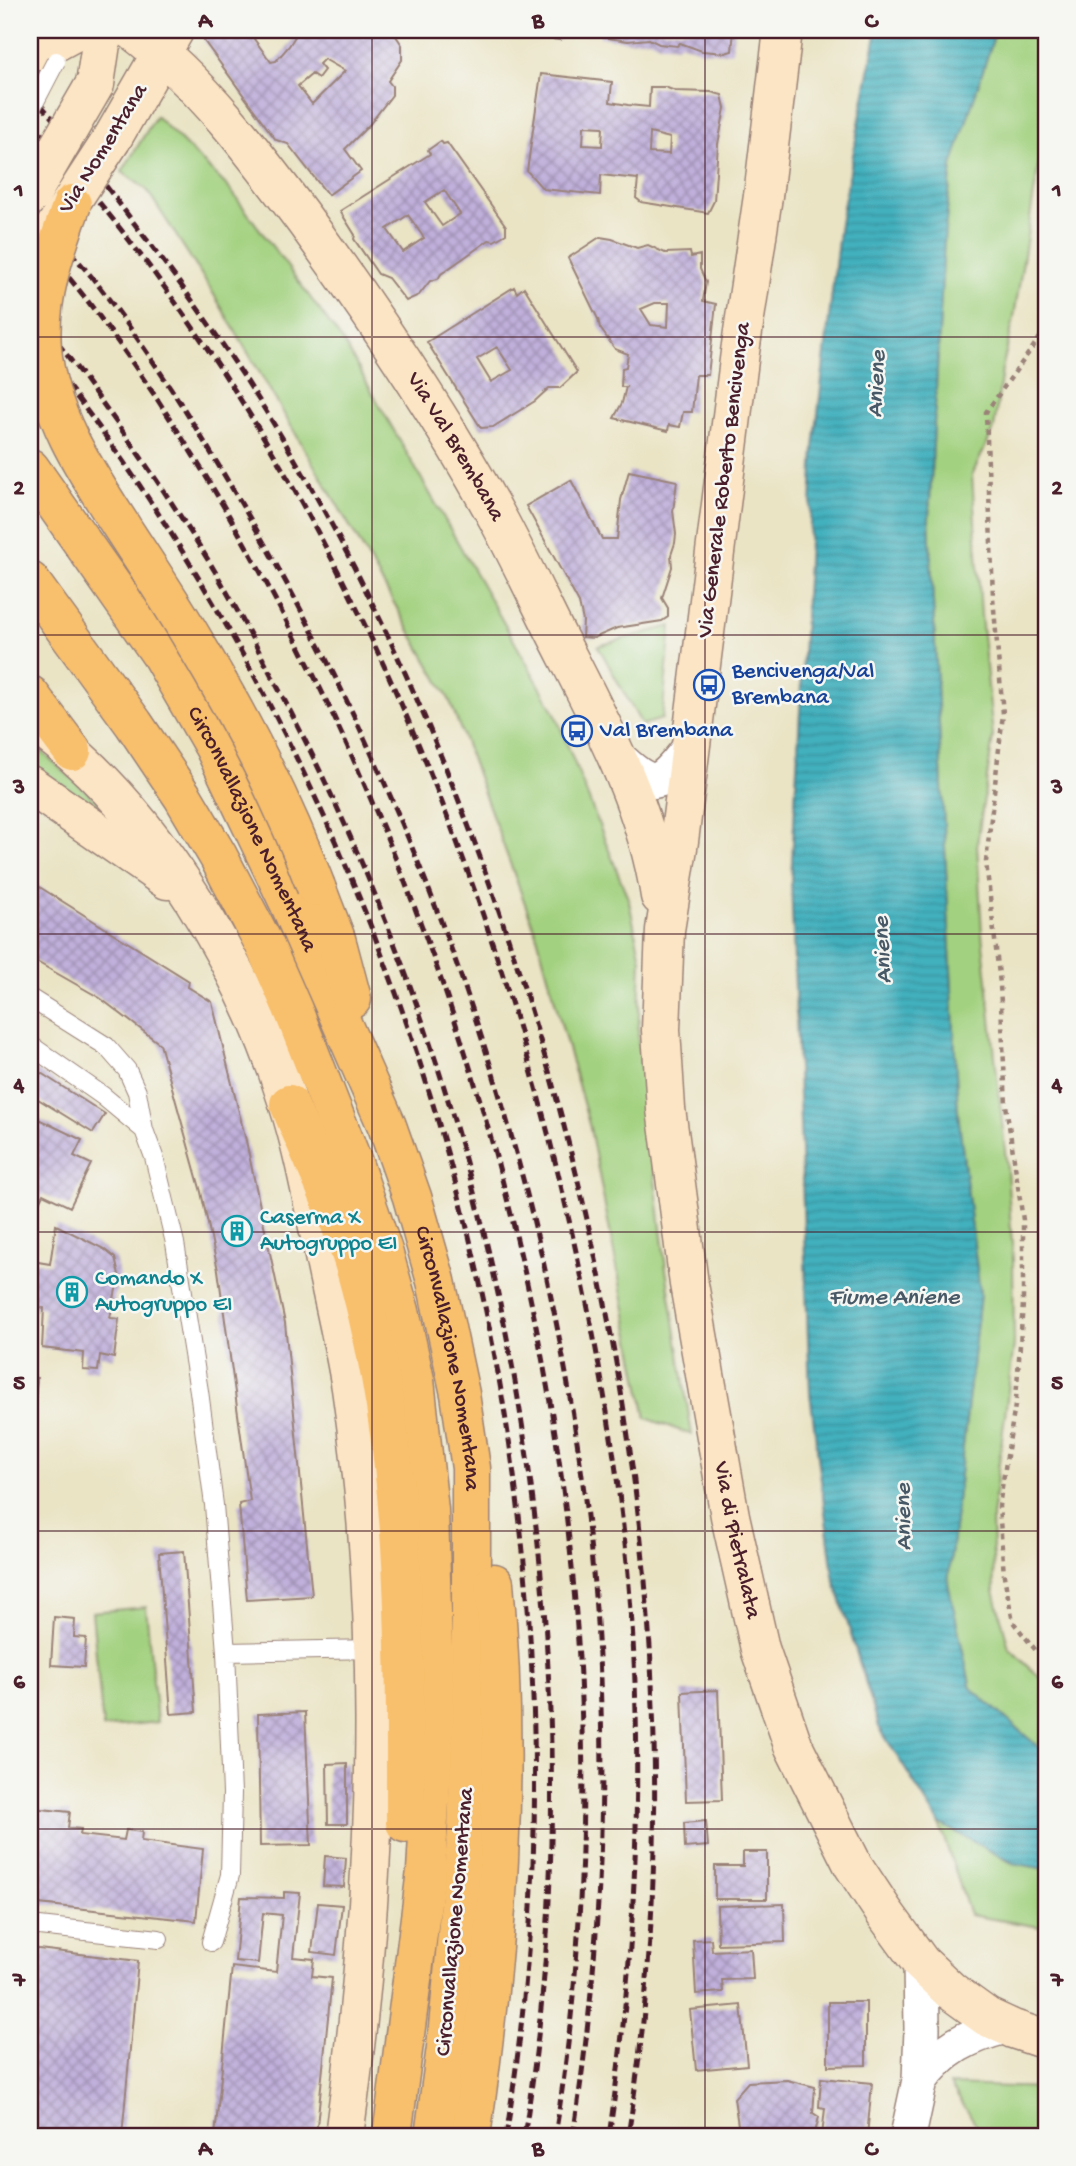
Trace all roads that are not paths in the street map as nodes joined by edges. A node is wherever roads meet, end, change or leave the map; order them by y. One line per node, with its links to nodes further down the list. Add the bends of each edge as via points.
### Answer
1 (130, 30): 4 (street, Via Val Brembana); 5 (lane, Via Nomentana)
2 (783, 30): 14 (street, Via Generale Roberto Bencivenga)
3 (62, 41): 5 (street, Via Nomentana); 6 (lane, Via Nomentana, bridge)
4 (168, 41): 8 (street, Via Nomentana, bridge); 16 (street, Via Val Brembana, via 373,313 499,520)
5 (95, 84): 7 (street, Via Nomentana, bridge)
6 (30, 111)
7 (30, 196)
8 (72, 204): 9 (street, Via Nomentana, bridge); 23 (highway, bridge, via 51,261 43,310 43,349 53,400 76,455 194,640 283,808 336,939)
9 (30, 265)
10 (30, 468): 23 (highway, Circonvallazione Nomentana, via 161,655 214,747 290,905)
11 (30, 582): 33 (highway, Circonvallazione Nomentana, via 161,763 224,866 298,1021 352,1160 394,1290 415,1380 426,1471 435,1714 426,1871)
12 (30, 695): 15 (highway)
13 (30, 719): 15 (street)
14 (690, 748): 16 (street, via 671,773 658,781 642,779); 19 (street, Via Generale Roberto Bencivenga)
15 (72, 751): 18 (street, via 149,837)
16 (615, 755): 19 (street, Via Val Brembana, via 649,837)
17 (30, 785): 18 (street)
18 (189, 895): 22 (street, via 247,995)
19 (665, 930): 31 (street, Via di Pietralata, via 661,1030 689,1284 712,1424 760,1649 793,1745 824,1810 868,1889)
20 (30, 998): 24 (lane, via 106,1046 127,1070 137,1092)
21 (30, 1045): 24 (lane)
22 (289, 1104): 26 (street, via 351,1387); 33 (highway, via 360,1285 394,1458 403,1592)
23 (387, 1126): 25 (highway, Circonvallazione Nomentana, via 436,1281)
24 (144, 1130): 27 (lane, via 174,1243 199,1391)
25 (471, 1468): 38 (highway, Circonvallazione Nomentana, via 467,1831); 39 (highway, via 491,1543 503,1779 492,1976)
26 (374, 1649): 27 (lane); 36 (street, via 372,1871)
27 (226, 1652): 30 (lane, via 230,1875)
28 (30, 1925): 29 (lane)
29 (159, 1939)
30 (211, 1942)
31 (921, 1963): 32 (street, Via di Pietralata, via 962,2000); 35 (street)
32 (1005, 2026): 34 (street, Via di Pietralata); 35 (street, via 959,2043)
33 (407, 2032): 37 (highway, Circonvallazione Nomentana)
34 (1046, 2040)
35 (920, 2080): 40 (street)
36 (344, 2136)
37 (392, 2136)
38 (434, 2136)
39 (471, 2136)
40 (908, 2136)

